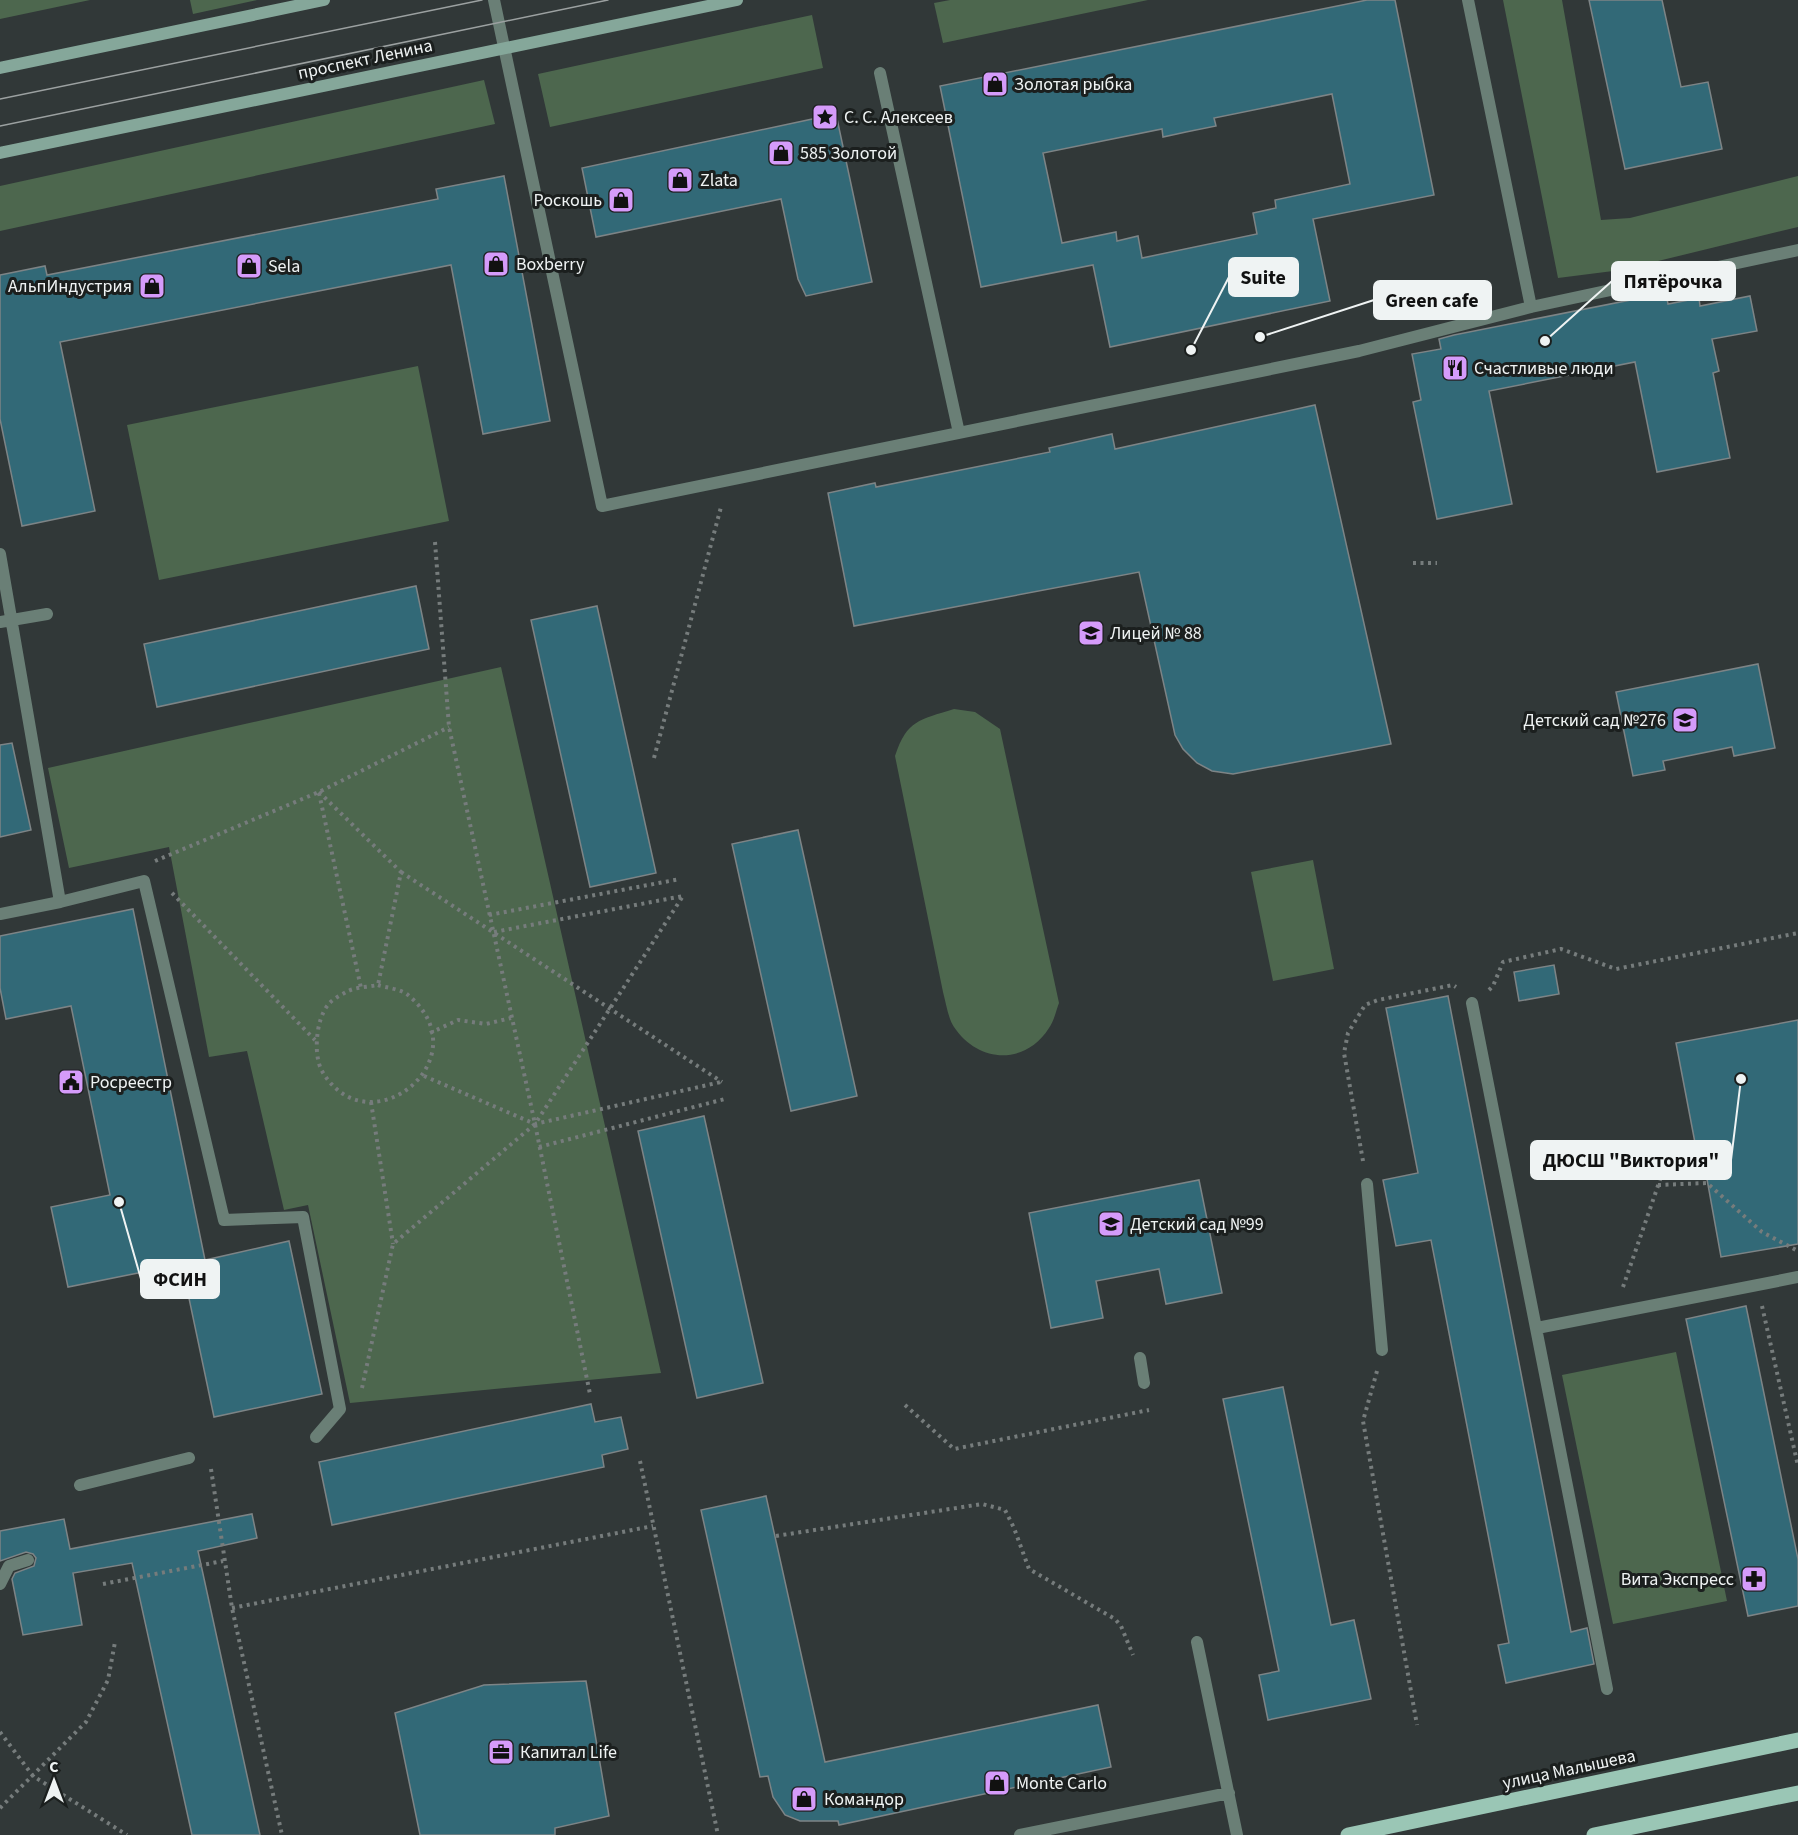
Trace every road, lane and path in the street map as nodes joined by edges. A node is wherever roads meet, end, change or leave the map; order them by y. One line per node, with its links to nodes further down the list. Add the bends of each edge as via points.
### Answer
1 (324, 0): 6 (main road)
2 (494, 0): 5 (lane)
3 (737, 0): 5 (main road, проспект Ленина)
4 (1468, 0): 10 (lane)
5 (504, 49): 8 (main road, проспект Ленина); 12 (lane, via 602,506)
6 (0, 68)
7 (880, 73): 11 (lane)
8 (0, 153)
9 (1798, 250): 10 (lane)
10 (1531, 307): 11 (lane, via 1359,351)
11 (960, 433): 12 (lane)
12 (728, 480): 20 (path)
13 (435, 542): 19 (path)
14 (0, 554): 18 (lane)
15 (1413, 563): 16 (path)
16 (1437, 563)
17 (47, 614): 18 (lane)
18 (6, 621): 26 (lane)
19 (448, 726): 21 (path); 28 (path)
20 (654, 758)
21 (319, 792): 22 (path); 24 (path, via 145,865); 32 (path)
22 (401, 872): 29 (path); 31 (path)
23 (680, 879): 28 (path)
24 (144, 881): 26 (lane); 59 (lane, via 224,1220 303,1217 340,1409)
25 (169, 890): 37 (path)
26 (60, 902): 27 (lane)
27 (0, 914)
28 (489, 915): 29 (path)
29 (493, 932): 34 (path); 34 (path, via 683,896); 35 (path)
30 (1798, 933): 33 (path, via 1616,969 1561,949 1503,962 1493,987)
31 (378, 985): 32 (path); 36 (path, via 406,994 427,1017)
32 (361, 988): 37 (path, via 348,991 327,1005)
33 (1472, 1003): 44 (path, via 1454,985 1378,1000 1365,1005 1355,1020 1344,1053); 51 (lane)
34 (610, 1008): 41 (path); 41 (path, via 722,1082)
35 (511, 1018): 36 (path, via 486,1024 458,1020); 41 (path)
36 (430, 1034): 38 (path, via 434,1047)
37 (315, 1040): 40 (path, via 322,1070 342,1093)
38 (424, 1076): 40 (path, via 401,1096); 41 (path)
39 (725, 1099): 42 (path)
40 (371, 1102): 46 (path)
41 (535, 1124): 42 (path); 46 (path)
42 (539, 1147): 56 (path)
43 (1670, 1151): 45 (path)
44 (1367, 1184): 52 (lane)
45 (1658, 1185): 47 (path, via 1707,1183 1762,1232); 50 (path, via 1621,1291)
46 (393, 1244): 55 (path)
47 (1798, 1251)
48 (1798, 1277): 49 (lane)
49 (1758, 1286): 51 (lane); 63 (path)
50 (1632, 1288)
51 (1537, 1328): 75 (lane)
52 (1382, 1350): 76 (path, via 1363,1421)
53 (1140, 1358): 54 (lane)
54 (1144, 1383)
55 (361, 1392)
56 (590, 1394)
57 (905, 1404): 58 (path, via 954,1449)
58 (1149, 1410)
59 (316, 1437)
60 (189, 1458): 64 (lane)
61 (640, 1461): 65 (path)
62 (210, 1462): 68 (path)
63 (1798, 1467)
64 (80, 1485)
65 (653, 1526): 71 (path); 85 (path)
66 (776, 1536): 74 (path, via 982,1504 1005,1510 1029,1569 1115,1619)
67 (28, 1560): 69 (lane, via 9,1566)
68 (223, 1561): 70 (path); 71 (path)
69 (0, 1584)
70 (103, 1584)
71 (232, 1608): 84 (path)
72 (115, 1642): 79 (path, via 108,1680 86,1722)
73 (1197, 1642): 80 (lane)
74 (1133, 1655)
75 (1607, 1689)
76 (1417, 1725)
77 (0, 1732): 79 (path)
78 (1798, 1740): 88 (main road, улица Малышева)
79 (33, 1776): 82 (path); 83 (path)
80 (1229, 1793): 86 (lane); 87 (lane)
81 (1798, 1793): 89 (main road)
82 (0, 1808)
83 (128, 1835)
84 (282, 1835)
85 (718, 1835)
86 (1020, 1835)
87 (1237, 1835)
88 (1348, 1835)
89 (1594, 1835)

